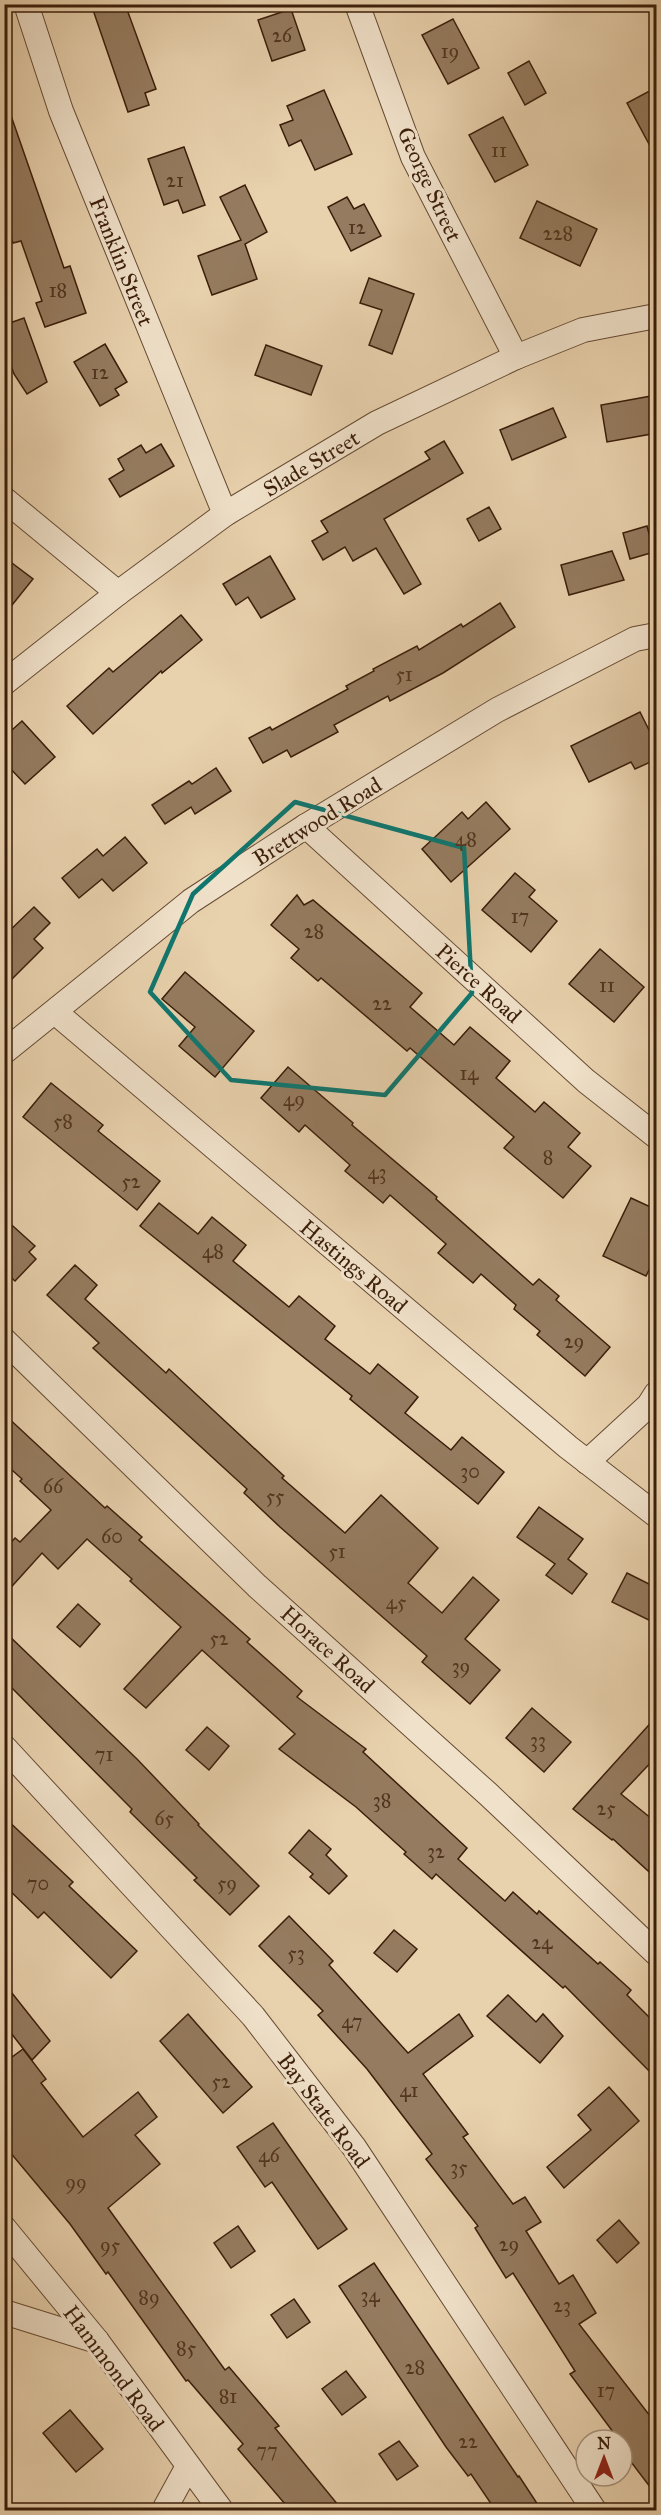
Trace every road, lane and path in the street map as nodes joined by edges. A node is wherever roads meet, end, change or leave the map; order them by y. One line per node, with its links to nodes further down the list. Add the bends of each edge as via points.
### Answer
1 (26, 4): 6 (street, Franklin Street, via 61,111)
2 (357, 4): 4 (street, George Street, via 413,157)
3 (657, 316): 4 (street, Slade Street, via 583,330)
4 (516, 357): 6 (street, Slade Street, via 377,423)
5 (4, 499): 7 (street)
6 (225, 514): 7 (street, Slade Street)
7 (118, 593): 9 (street, Slade Street)
8 (657, 635): 10 (street, Brettwood Road, via 635,639 497,710)
9 (4, 683)
10 (306, 826): 11 (street, Brettwood Road, via 191,902); 13 (street, Pierce Road, via 586,1081)
11 (55, 1012): 12 (street, Brettwood Road); 16 (street, Hastings Road)
12 (4, 1052)
13 (657, 1136)
14 (4, 1340): 19 (street, Horace Road, via 257,1586)
15 (657, 1394): 16 (street)
16 (587, 1461): 17 (street, Hastings Road)
17 (657, 1515)
18 (4, 1747): 26 (street, Bay State Road, via 260,2025 354,2147)
19 (657, 1953)
20 (4, 2228): 22 (street, Hammond Road)
21 (4, 2312): 22 (street)
22 (97, 2341): 23 (street, Hammond Road)
23 (188, 2468): 24 (street); 25 (street, Hammond Road)
24 (164, 2511)
25 (220, 2511)
26 (594, 2511)

